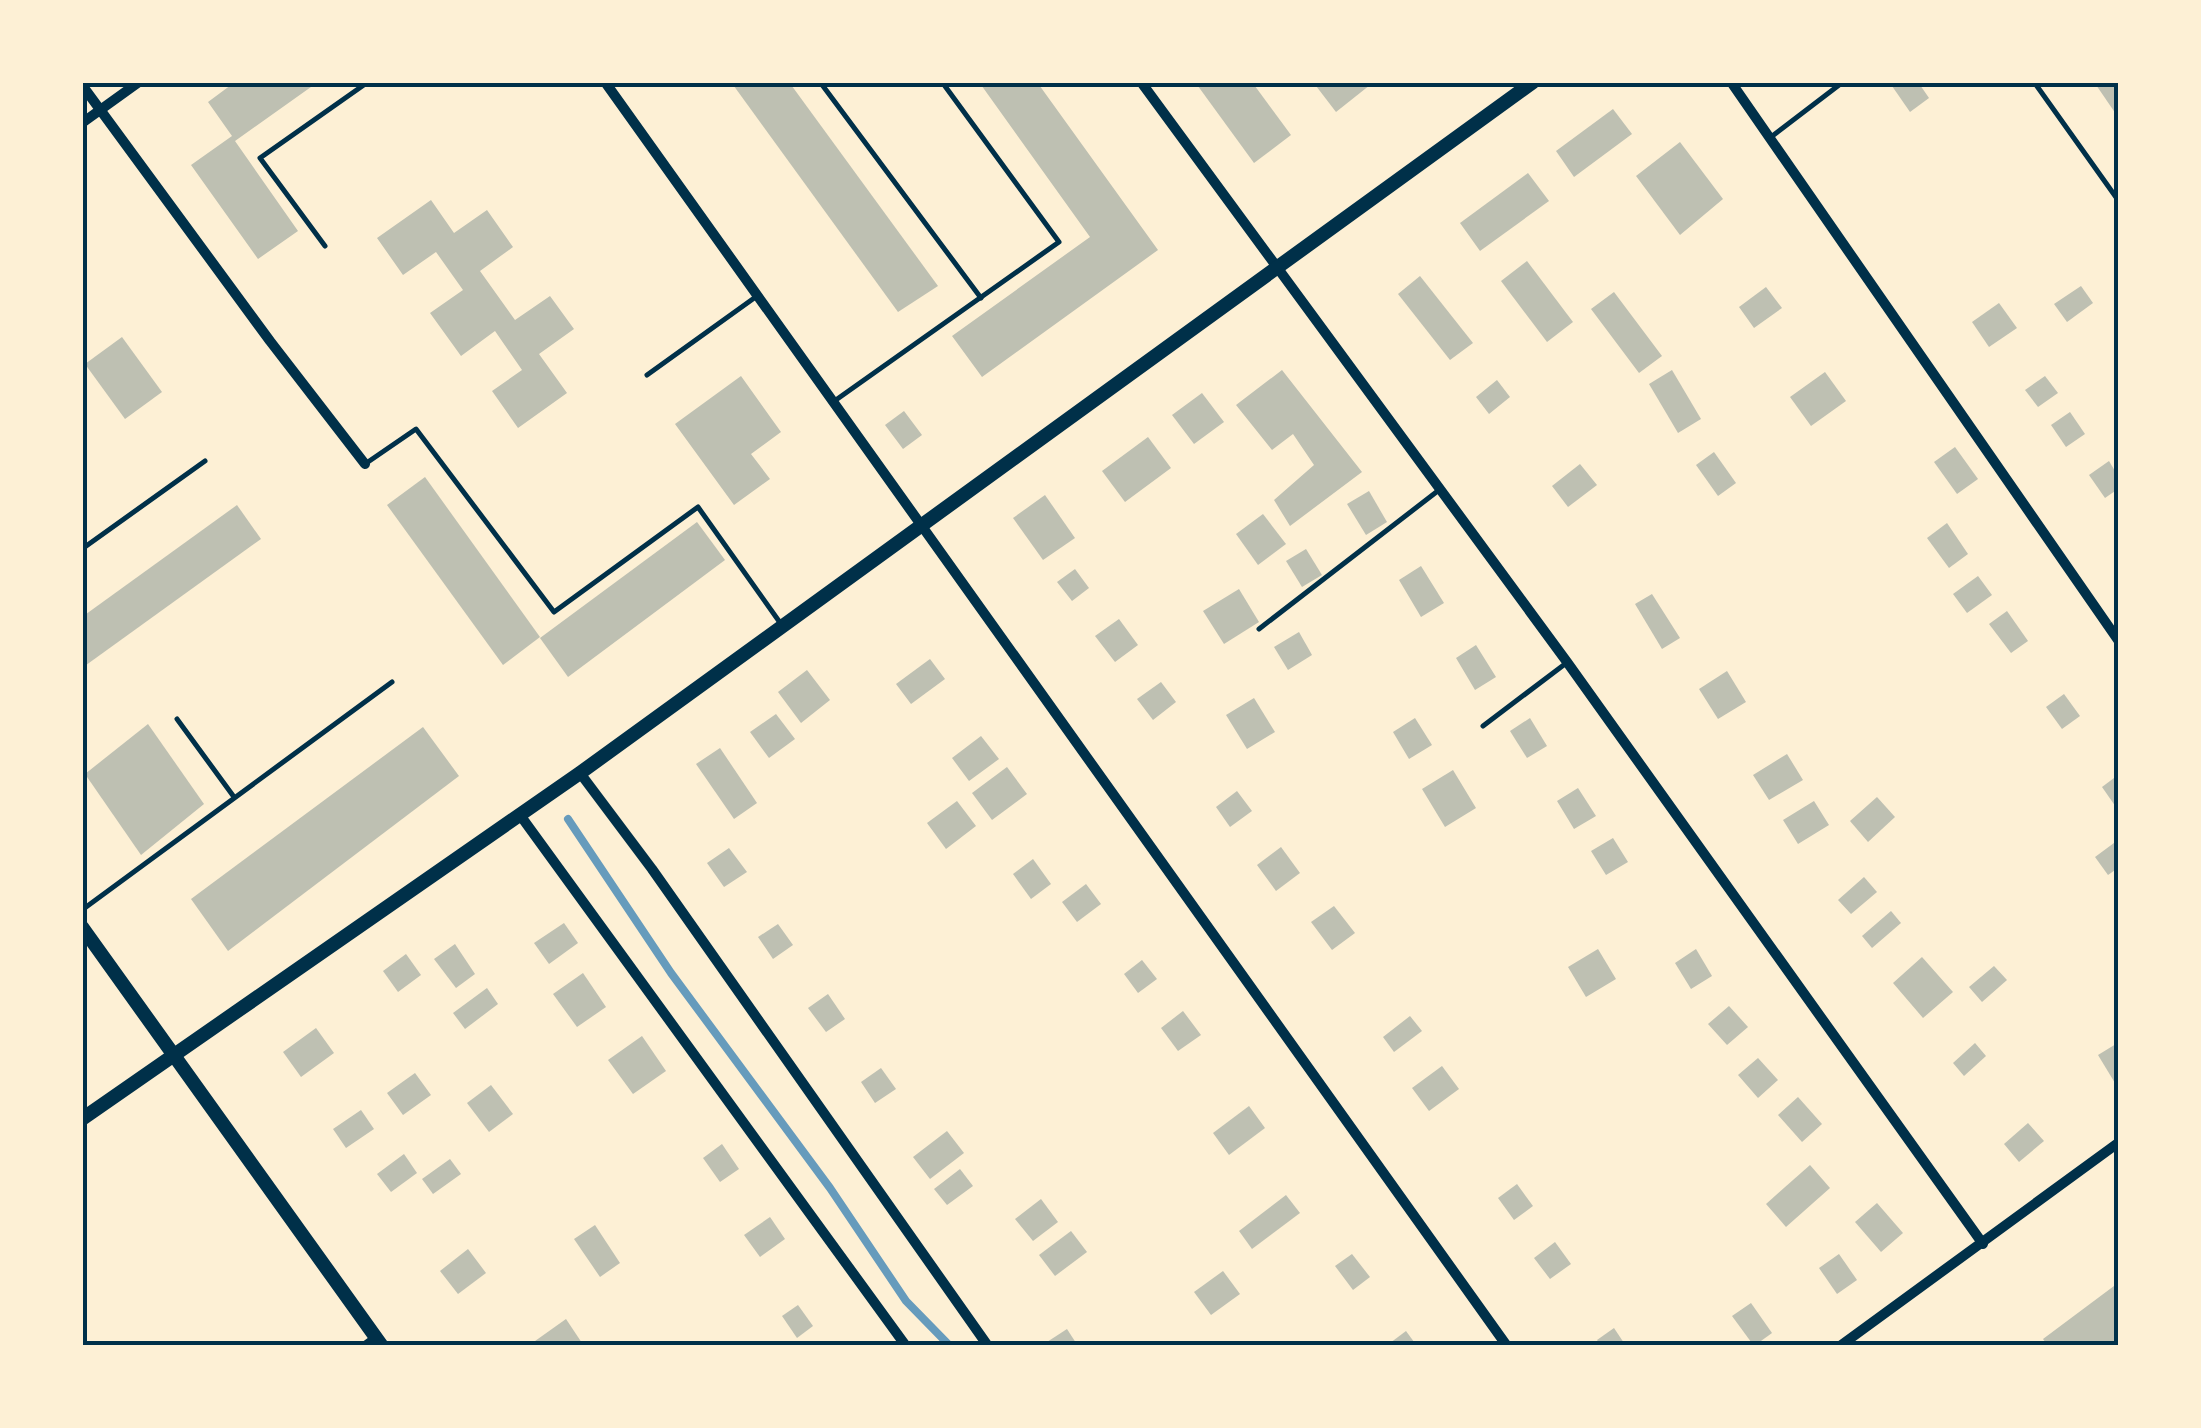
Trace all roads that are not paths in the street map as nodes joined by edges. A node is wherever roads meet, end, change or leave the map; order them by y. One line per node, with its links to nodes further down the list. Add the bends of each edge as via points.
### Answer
1 (139, 82): 12 (street)
2 (368, 82): 16 (lane, via 260,158)
3 (605, 82): 18 (street)
4 (820, 82): 19 (lane)
5 (942, 82): 19 (lane, via 1059,242)
6 (1141, 82): 17 (street)
7 (1532, 82): 17 (main road)
8 (1731, 82): 14 (street)
9 (1843, 82): 14 (lane)
10 (2034, 82): 15 (lane)
11 (82, 85): 12 (street)
12 (101, 110): 13 (street); 23 (street)
13 (82, 123)
14 (1771, 137): 29 (street)
15 (2118, 200)
16 (325, 246)
17 (1277, 268): 24 (street); 25 (main road)
18 (757, 296): 20 (lane); 21 (street)
19 (981, 298): 21 (lane)
20 (647, 375)
21 (833, 402): 25 (street)
22 (205, 461): 26 (lane)
23 (365, 464): 27 (lane, via 416,429 554,612 698,507)
24 (1439, 490): 28 (lane); 30 (street)
25 (921, 525): 27 (main road); 47 (street)
26 (82, 549)
27 (782, 626): 34 (main road)
28 (1259, 629)
29 (2118, 640)
30 (1567, 662): 33 (lane); 42 (street)
31 (392, 682): 35 (lane)
32 (177, 719): 35 (lane)
33 (1483, 726)
34 (580, 772): 36 (main road); 46 (street)
35 (235, 798): 37 (lane)
36 (520, 815): 39 (main road); 45 (street)
37 (82, 910)
38 (82, 927): 39 (main road)
39 (175, 1056): 40 (main road); 43 (main road)
40 (82, 1118)
41 (2118, 1143): 42 (street)
42 (1983, 1244): 48 (street)
43 (378, 1341): 44 (lane)
44 (361, 1346)
45 (906, 1346)
46 (988, 1346)
47 (1507, 1346)
48 (1840, 1346)

